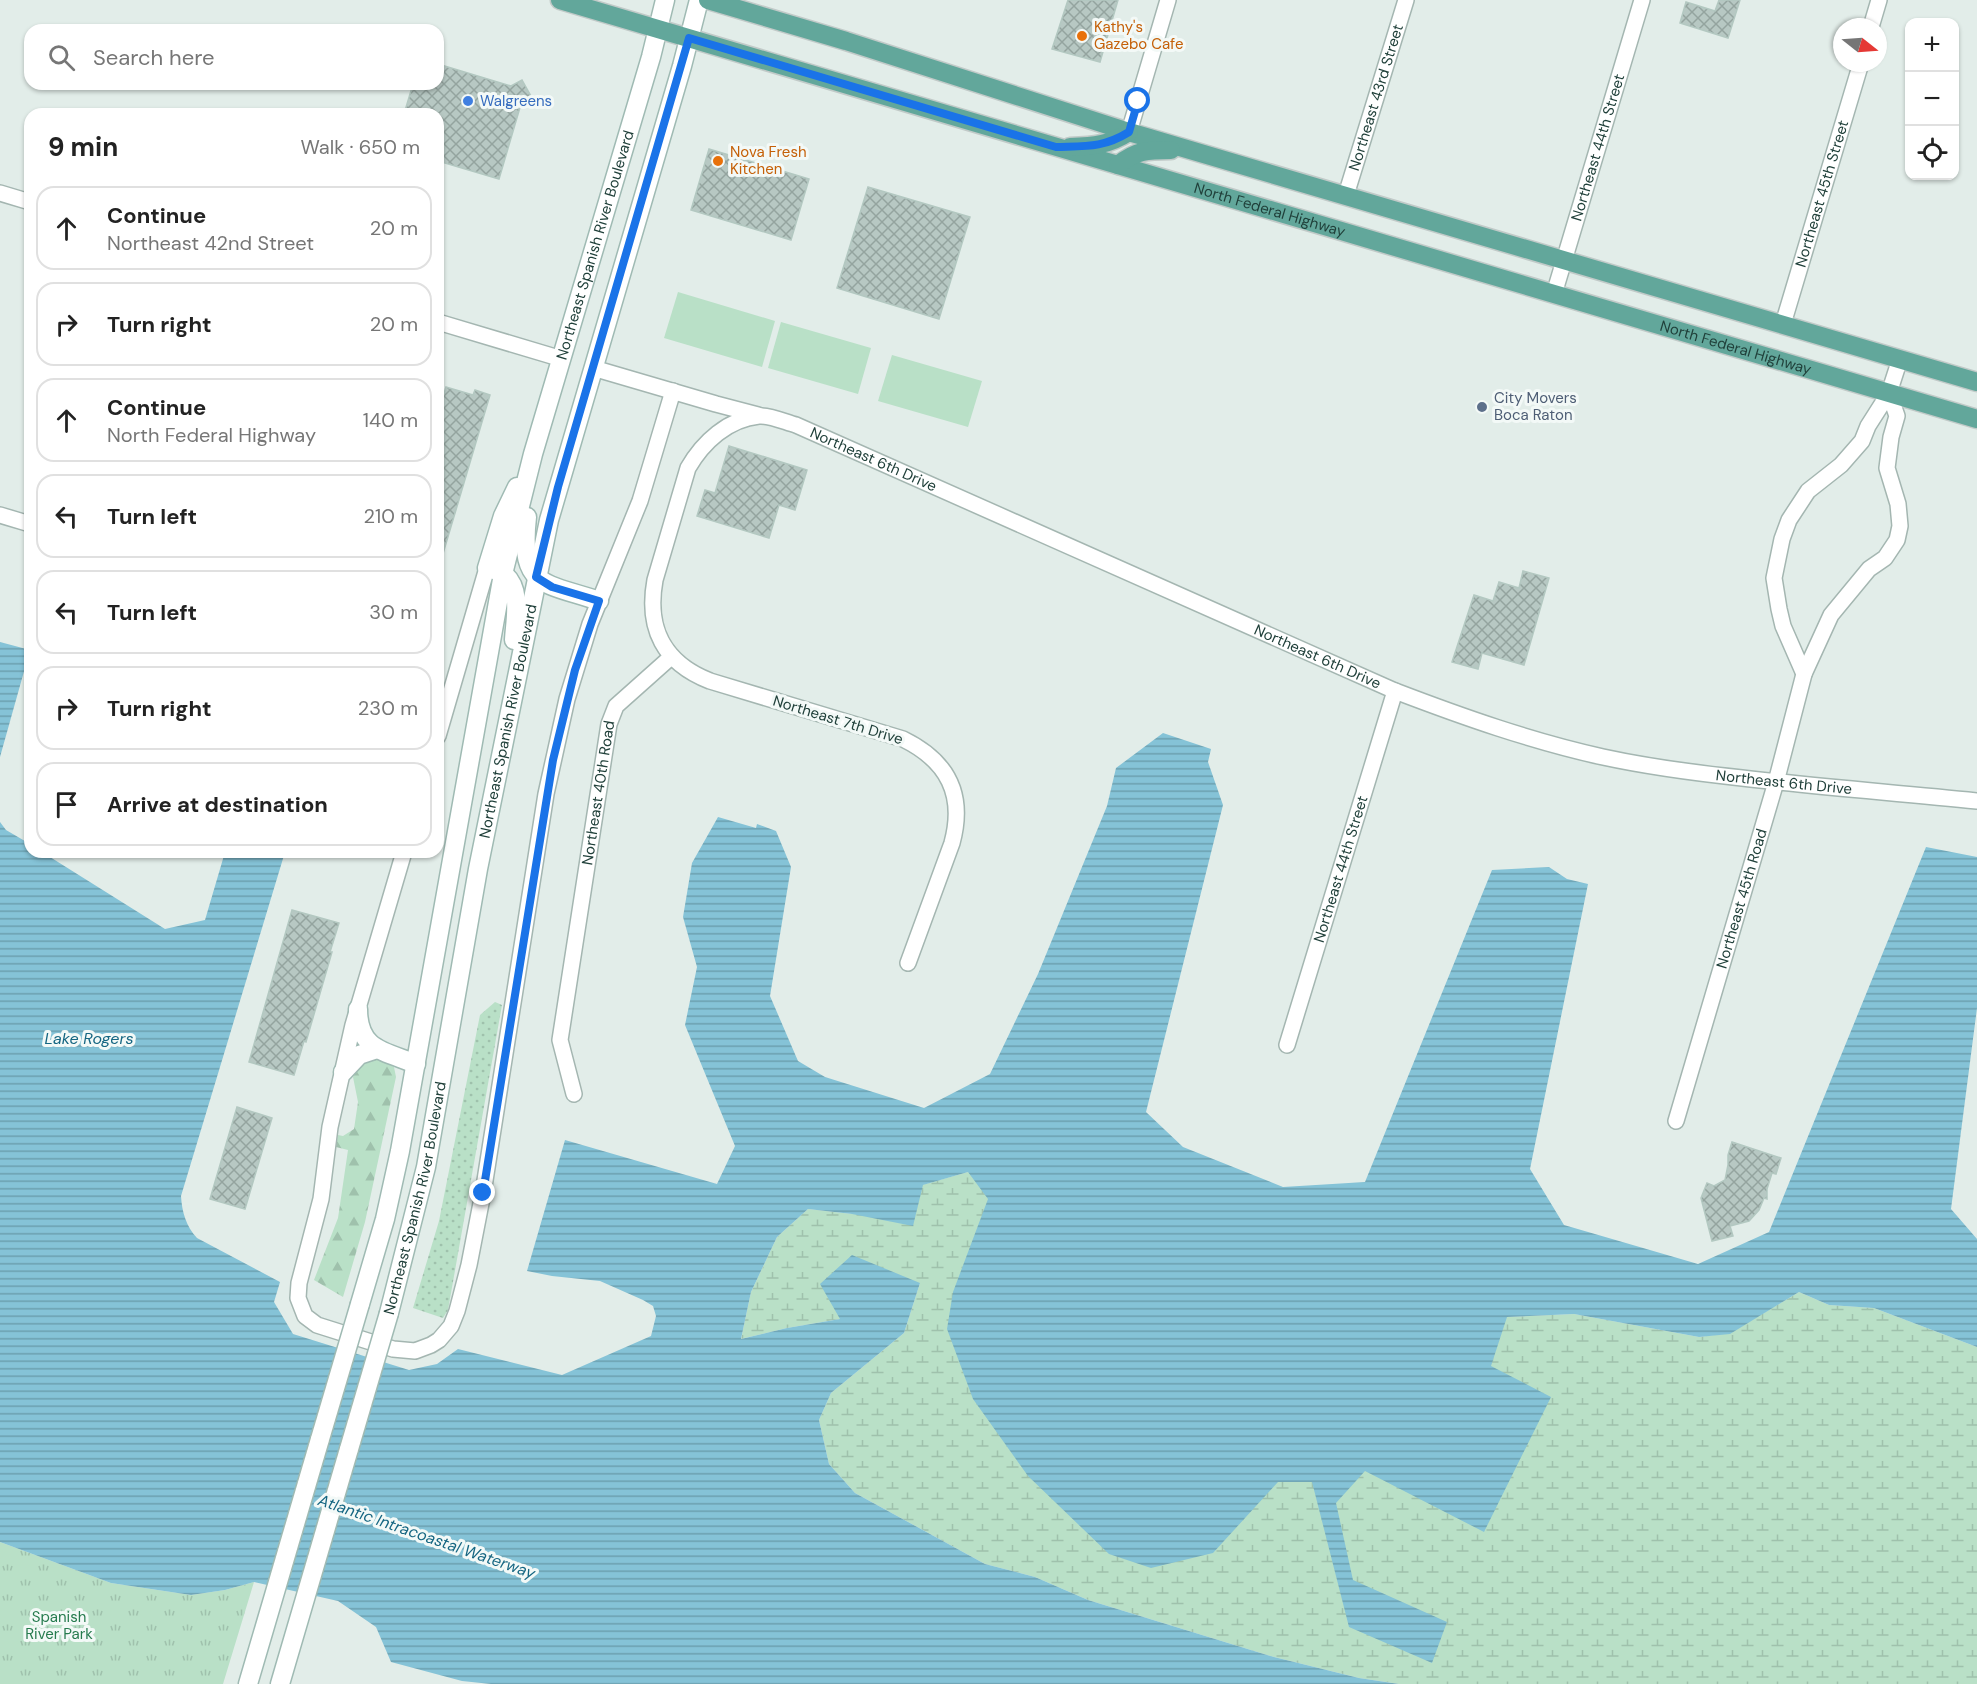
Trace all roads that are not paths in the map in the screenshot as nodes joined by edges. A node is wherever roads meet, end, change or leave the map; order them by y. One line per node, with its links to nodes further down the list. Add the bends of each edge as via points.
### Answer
1 (561, 0): 10 (main road, North Federal Highway)
2 (665, 0): 10 (main road, Northeast Spanish River Boulevard)
3 (699, 0): 11 (main road, Northeast Spanish River Boulevard)
4 (708, 0): 13 (main road)
5 (1168, 0): 13 (street)
6 (1406, 0): 18 (street, Northeast 43rd Street)
7 (1642, 0): 20 (street, Northeast 44th Street)
8 (1879, 0): 9 (street)
9 (1874, 18)
10 (658, 29): 11 (main road, North Federal Highway); 24 (main road, Northeast Spanish River Boulevard)
11 (689, 38): 14 (main road, North Federal Highway); 26 (main road, Northeast Spanish River Boulevard)
12 (1858, 72): 23 (street, Northeast 45th Street)
13 (1129, 132): 14 (main road, via 1113,142); 15 (main road)
14 (1056, 147): 16 (main road, North Federal Highway)
15 (1190, 150): 16 (main road, via 1148,150); 18 (main road)
16 (1118, 165): 21 (main road, North Federal Highway)
17 (0, 193): 19 (street)
18 (1346, 195): 20 (main road)
19 (24, 200)
20 (1565, 260): 21 (street, Northeast 44th Street); 23 (main road)
21 (1554, 294): 29 (main road, North Federal Highway)
22 (444, 324): 24 (street)
23 (1783, 324): 25 (main road)
24 (562, 359): 32 (main road, Northeast Spanish River Boulevard)
25 (1900, 359): 27 (main road); 29 (street)
26 (593, 368): 28 (street, Northeast 6th Drive); 36 (main road, Northeast Spanish River Boulevard)
27 (1977, 382)
28 (673, 391): 30 (street, Northeast 6th Drive); 37 (street, via 640,501)
29 (1889, 393): 31 (main road, North Federal Highway); 39 (street, Northeast 45th Road, via 1897,416 1887,468 1898,504 1897,540 1832,615); 39 (street, via 1853,454 1798,504 1782,539 1774,578 1779,609)
30 (760, 416): 38 (street, via 734,423 715,435 697,452 688,468 652,598 657,634); 40 (street, Northeast 6th Drive, via 796,425)
31 (1977, 419)
32 (533, 454): 35 (main road, Northeast Spanish River Boulevard); 36 (main road, via 524,549)
33 (0, 515): 34 (street)
34 (24, 522)
35 (495, 571): 41 (street, Northeast Spanish River Boulevard); 42 (main road, via 510,582 516,602); 50 (main road, Northeast Spanish River Boulevard)
36 (536, 577): 37 (main road, via 552,587); 42 (main road, Northeast Spanish River Boulevard)
37 (599, 601): 51 (street, via 575,670 553,760 464,1286 451,1326 439,1340 422,1349 401,1351 331,1330 311,1321 299,1304 299,1283 319,1208 330,1127)
38 (671, 657): 46 (street, Northeast 7th Drive, via 694,675 710,681 903,739 934,758 946,773 957,807 957,826); 52 (street, Northeast 40th Road, via 616,706 609,724 560,1040)
39 (1804, 674): 43 (street, Northeast 45th Road)
40 (1395, 691): 43 (street, Northeast 6th Drive, via 1536,741 1673,770); 48 (street, Northeast 44th Street)
41 (444, 719)
42 (507, 729): 55 (main road, Northeast Spanish River Boulevard, bridge, via 478,868 426,1167 389,1313)
43 (1776, 782): 44 (street, Northeast 6th Drive); 53 (street, Northeast 45th Road)
44 (1977, 801)
45 (402, 858): 47 (street)
46 (908, 963)
47 (358, 1009): 49 (main road, via 362,1035); 51 (street)
48 (1287, 1045)
49 (377, 1049): 50 (main road); 51 (main road, via 359,1055)
50 (416, 1064): 54 (main road, Northeast Spanish River Boulevard, bridge, via 393,1185)
51 (344, 1072)
52 (574, 1094)
53 (1676, 1121)
54 (248, 1684)
55 (280, 1684)

